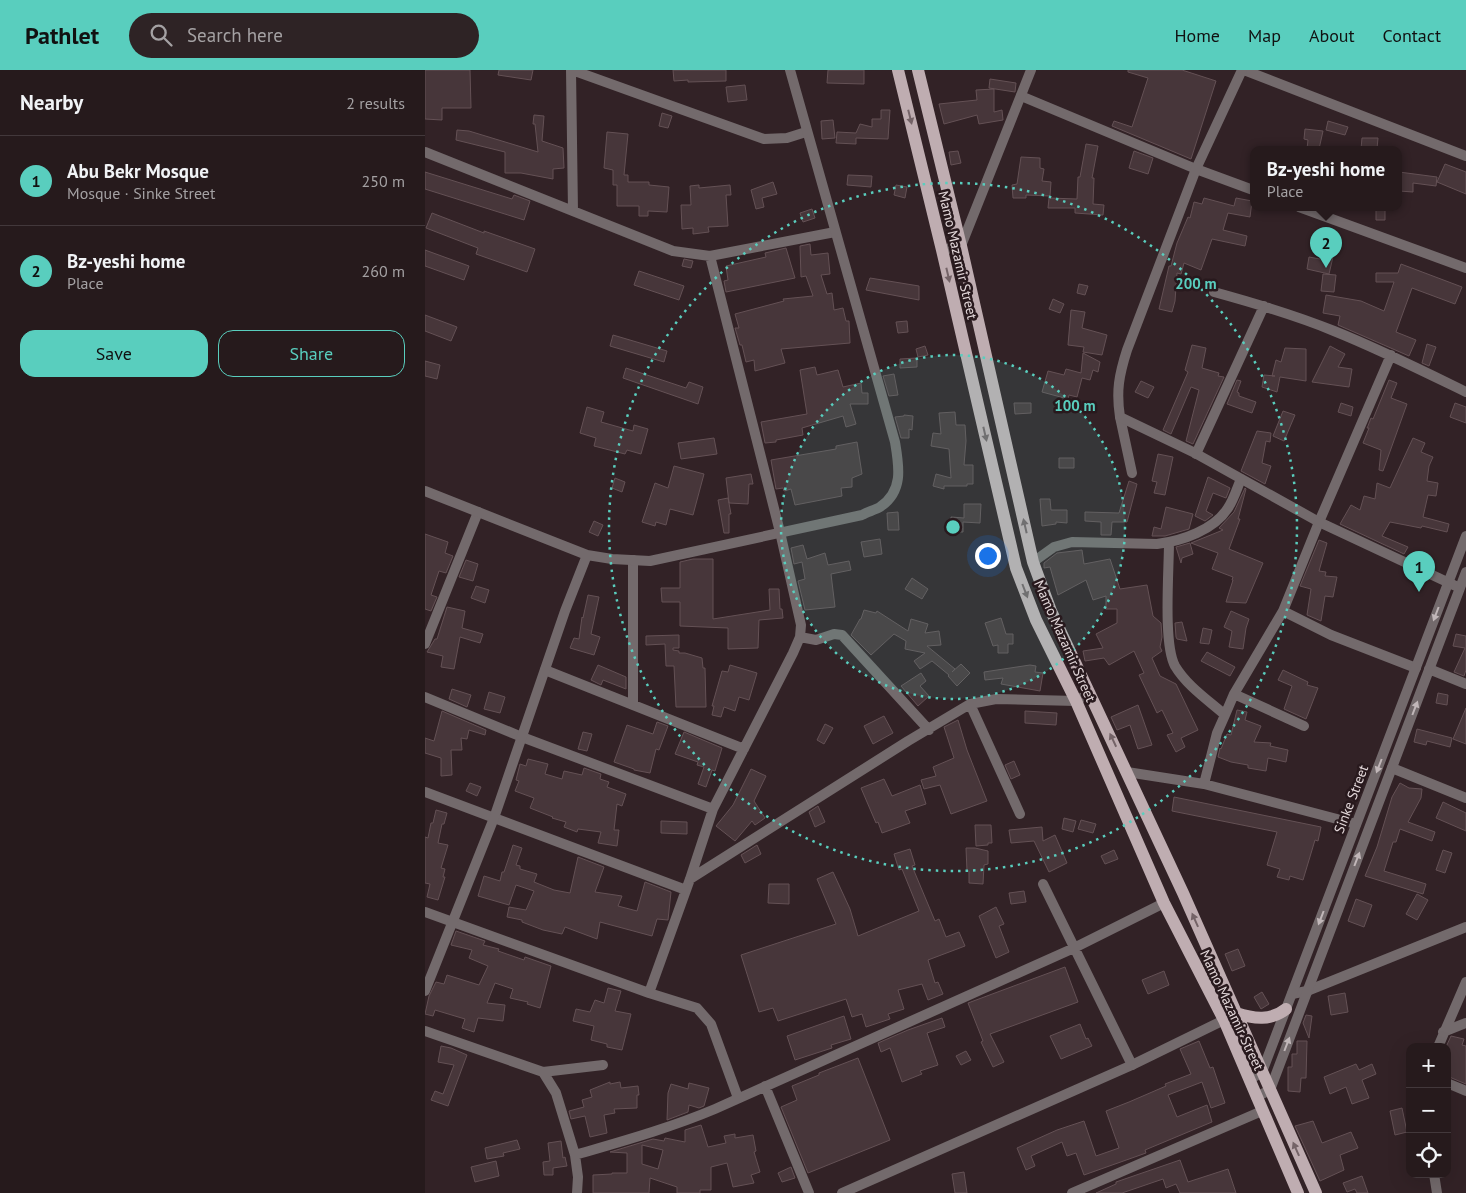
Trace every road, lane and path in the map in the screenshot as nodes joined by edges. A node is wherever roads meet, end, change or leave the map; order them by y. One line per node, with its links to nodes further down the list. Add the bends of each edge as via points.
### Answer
1 (571, 70): 8 (street, via 764,139 787,138); 13 (street)
2 (790, 70): 8 (street)
3 (898, 70): 17 (main road, Mamo Mazamir Street, one-way to 17)
4 (918, 70): 16 (main road, Mamo Mazamir Street)
5 (1031, 70): 7 (street)
6 (1243, 70): 10 (street); 11 (street)
7 (1021, 96): 11 (street); 16 (street)
8 (806, 132): 15 (street)
9 (425, 152): 13 (street)
10 (1466, 156)
11 (1196, 169): 12 (street); 24 (street, via 1119,376 1117,399)
12 (1250, 189)
13 (573, 211): 18 (street, via 673,251)
14 (1310, 211): 19 (street)
15 (835, 232): 18 (street); 31 (street, via 895,442 899,471 894,493 880,507 862,515)
16 (961, 246): 17 (street); 36 (main road, Mamo Mazamir Street, one-way to 16)
17 (942, 250): 50 (main road, Mamo Mazamir Street, one-way to 50, via 1016,568 1036,620)
18 (710, 256): 31 (street)
19 (1466, 268)
20 (1214, 292): 21 (street)
21 (1264, 306): 22 (street); 25 (street)
22 (1391, 355): 23 (street); 30 (street)
23 (1466, 392)
24 (1121, 417): 25 (street); 26 (street)
25 (1196, 454): 27 (street)
26 (1132, 473)
27 (1241, 479): 30 (street); 33 (street, via 1228,508 1216,522)
28 (425, 491): 29 (street)
29 (478, 512): 34 (street); 42 (street)
30 (1319, 522): 38 (street); 40 (street)
31 (780, 532): 35 (street, via 650,560); 41 (street, via 801,625)
32 (1466, 536): 38 (street, Sinke Street)
33 (1169, 542): 36 (street, via 1072,542 1054,547); 53 (street, via 1170,653 1186,681)
34 (587, 555): 35 (street); 45 (street)
35 (633, 560): 52 (street)
36 (1033, 562): 47 (main road, Mamo Mazamir Street, via 1051,611)
37 (1466, 572): 39 (street, Sinke Street)
38 (1448, 582): 39 (street); 43 (street, Sinke Street, one-way to 43)
39 (1463, 589): 44 (street, Sinke Street)
40 (1283, 612): 43 (street, via 1331,635); 48 (street)
41 (800, 637): 55 (street, via 816,640 842,635); 57 (street)
42 (425, 644)
43 (1416, 668): 66 (street, Sinke Street, one-way to 66)
44 (1429, 669): 46 (street); 58 (street, Sinke Street, one-way to 44)
45 (545, 670): 52 (street); 56 (street)
46 (1466, 684)
47 (1090, 693): 50 (street); 59 (main road, Mamo Mazamir Street, one-way to 47)
48 (1234, 694): 53 (street); 54 (street)
49 (425, 698): 56 (street)
50 (1076, 701): 51 (street, via 996,698); 70 (main road, Mamo Mazamir Street)
51 (970, 704): 55 (street); 64 (street)
52 (633, 705): 57 (street)
53 (1225, 715): 60 (street)
54 (1304, 726)
55 (929, 730): 67 (street)
56 (522, 736): 63 (street); 65 (street)
57 (744, 749): 63 (street)
58 (1392, 768): 62 (street); 77 (street, Sinke Street, one-way to 58)
59 (1127, 772): 60 (street); 81 (main road, Mamo Mazamir Street, one-way to 59)
60 (1204, 784): 66 (street)
61 (425, 792): 65 (street)
62 (1466, 798)
63 (713, 809): 67 (street)
64 (1020, 814)
65 (494, 818): 69 (street); 72 (street)
66 (1356, 824): 79 (street, Sinke Street, one-way to 79)
67 (690, 878): 69 (street)
68 (1043, 884): 74 (street)
69 (686, 890): 78 (street)
70 (1164, 903): 74 (street); 82 (main road, Mamo Mazamir Street)
71 (425, 912): 72 (street)
72 (452, 922): 76 (street); 78 (street)
73 (1466, 927): 77 (street)
74 (1074, 948): 88 (street); 93 (street)
75 (1466, 982): 85 (street)
76 (425, 991)
77 (1307, 992): 79 (street); 94 (street, Sinke Street, one-way to 77)
78 (649, 993): 97 (street, via 697,1008 711,1024)
79 (1292, 994): 80 (street, Sinke Street)
80 (1286, 1009): 81 (main road, via 1267,1018); 90 (street, Sinke Street)
81 (1237, 1013): 90 (main road, Mamo Mazamir Street)
82 (1224, 1020): 88 (street); 91 (main road, Mamo Mazamir Street)
83 (1466, 1023): 85 (street)
84 (425, 1031): 89 (street)
85 (1443, 1032): 86 (street)
86 (1439, 1043)
87 (603, 1065): 89 (street)
88 (1132, 1065): 104 (street)
89 (543, 1072): 99 (street, via 556,1093)
90 (1262, 1072): 91 (street); 94 (main road, Mamo Mazamir Street)
91 (1249, 1080): 96 (main road, Mamo Mazamir Street)
92 (1451, 1084): 95 (street)
93 (765, 1086): 97 (street); 103 (street)
94 (1270, 1090): 96 (street); 108 (main road, Mamo Mazamir Street, one-way to 94)
95 (1466, 1090)
96 (1256, 1097): 98 (main road, Mamo Mazamir Street)
97 (738, 1098): 99 (street, via 683,1123)
98 (1262, 1111): 101 (street); 107 (main road, Mamo Mazamir Street)
99 (575, 1155): 102 (street)
100 (1435, 1178): 109 (street)
101 (1098, 1183): 105 (street); 106 (street)
102 (577, 1193)
103 (809, 1193)
104 (842, 1193)
105 (1072, 1193)
106 (1103, 1193)
107 (1297, 1193)
108 (1316, 1193)
109 (1437, 1193)

